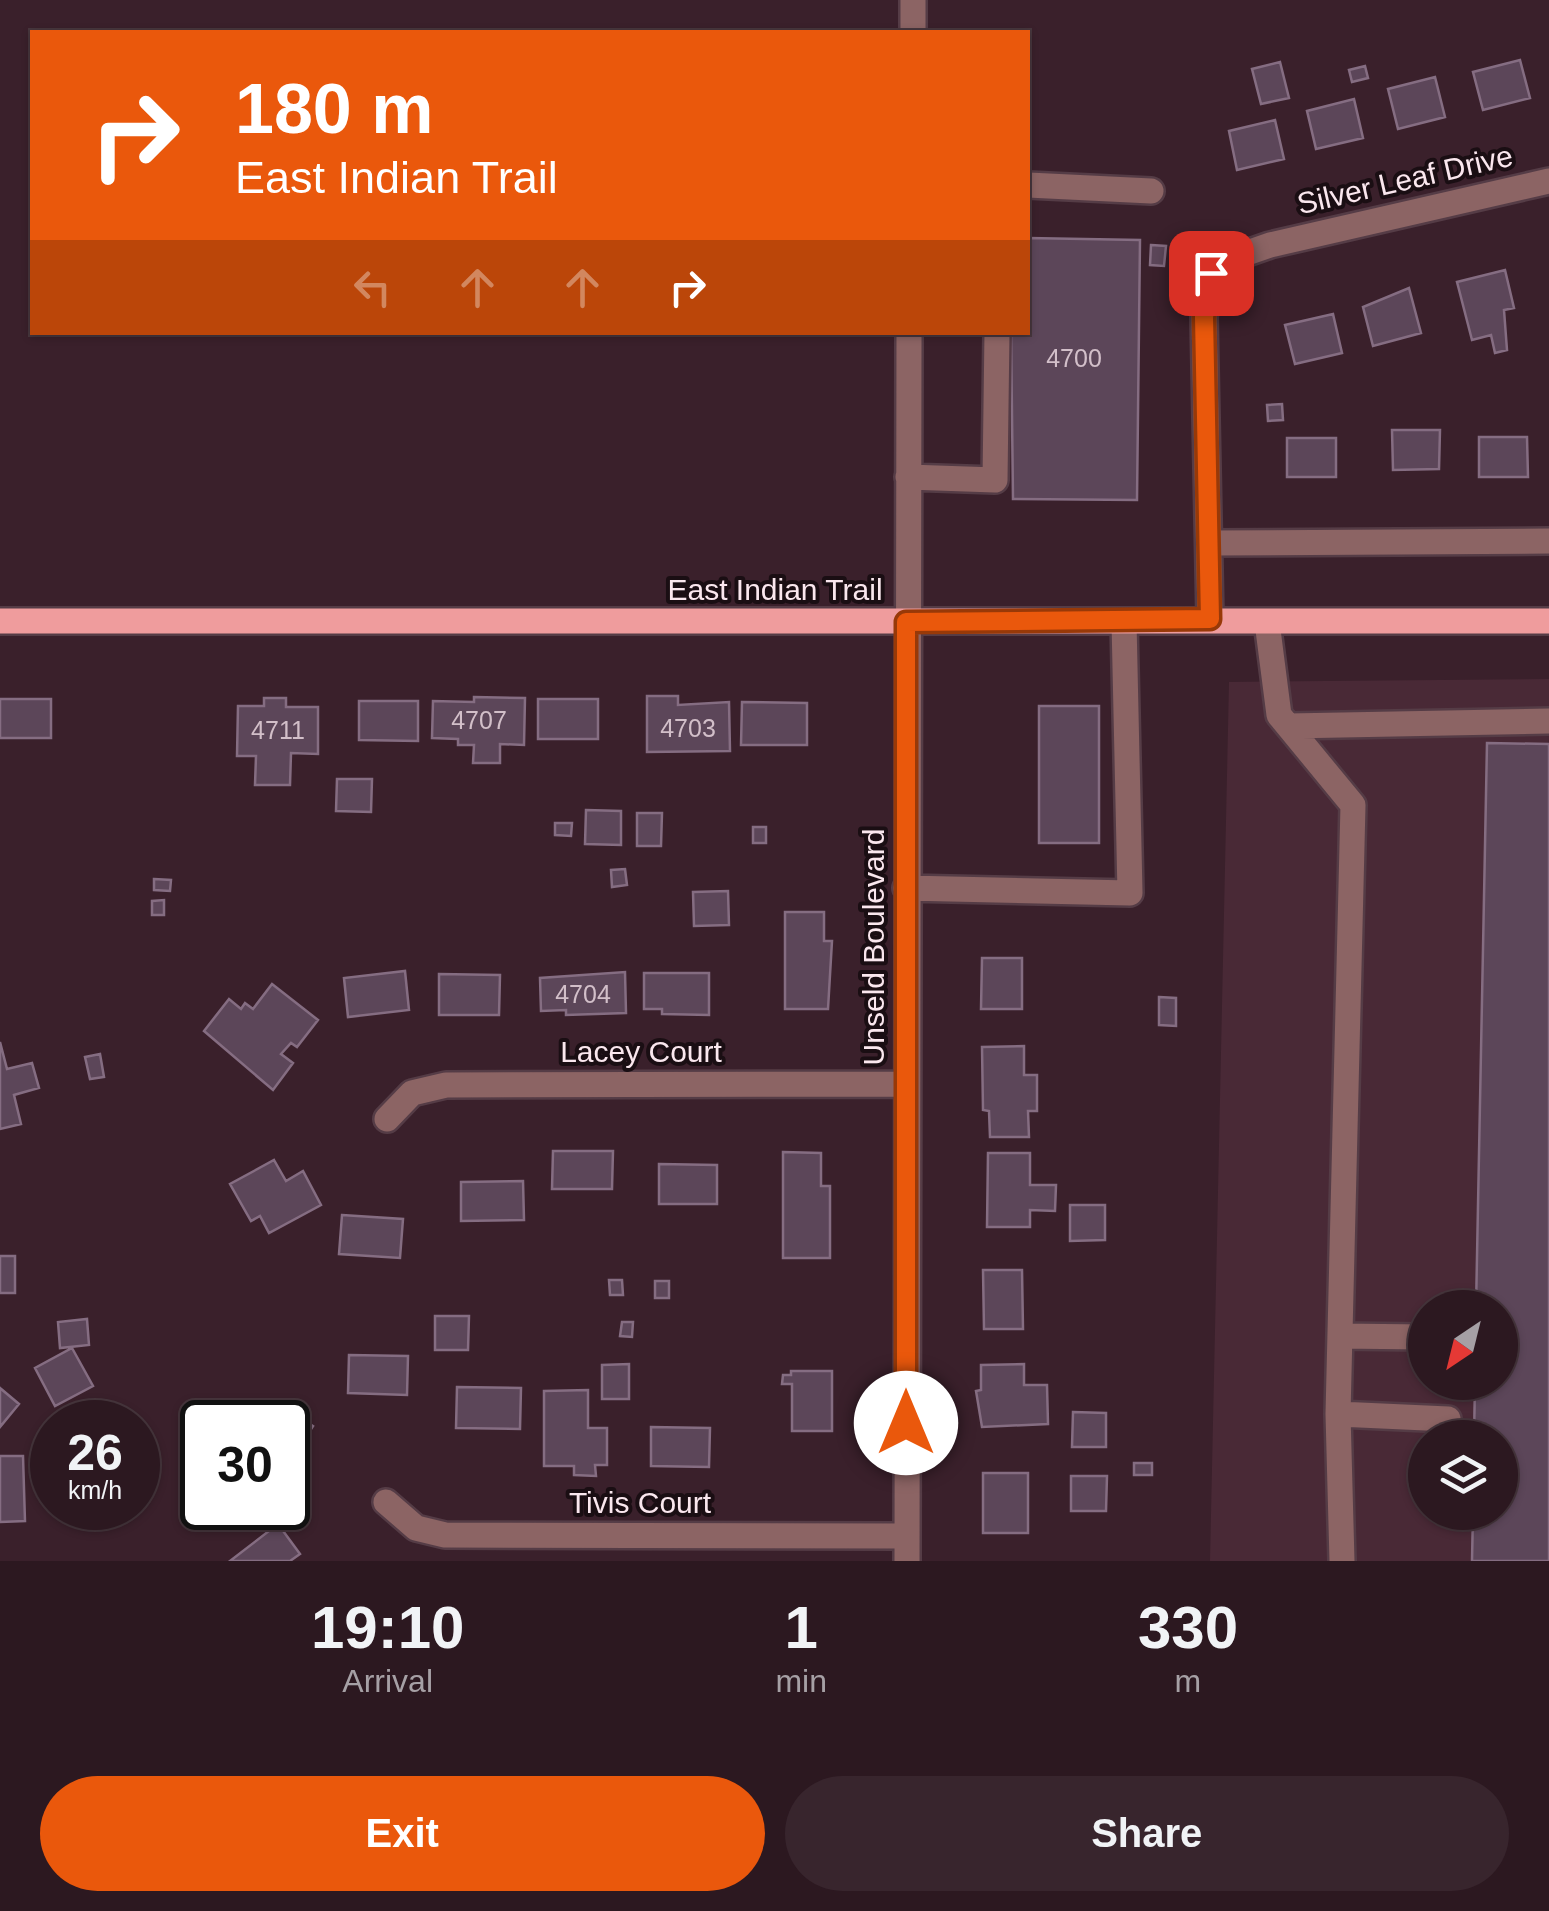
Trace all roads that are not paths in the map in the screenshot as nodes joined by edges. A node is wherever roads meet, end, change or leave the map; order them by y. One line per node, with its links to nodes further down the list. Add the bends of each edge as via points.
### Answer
1 (913, 0): 2 (street)
2 (913, 30)
3 (1549, 181): 10 (street, Silver Leaf Drive, via 1270,245 1218,264 1207,283 1204,317)
4 (1030, 185): 5 (street)
5 (1151, 191)
6 (910, 335): 8 (street, Unseld Boulevard)
7 (998, 335): 8 (street, via 994,480)
8 (908, 478): 14 (street, Unseld Boulevard)
9 (1549, 541): 10 (street)
10 (1208, 543): 11 (street, Silver Leaf Drive)
11 (1210, 619): 15 (main road, East Indian Trail); 16 (main road, East Indian Trail)
12 (0, 621): 14 (main road, East Indian Trail)
13 (1549, 621): 16 (main road, East Indian Trail)
14 (906, 622): 15 (main road, East Indian Trail); 19 (street, Unseld Boulevard)
15 (1124, 622): 19 (street, via 1130,892)
16 (1267, 622): 18 (street, via 1280,715)
17 (1549, 721): 18 (street)
18 (1289, 726): 22 (street, via 1353,805)
19 (906, 888): 20 (street, Unseld Boulevard)
20 (906, 1084): 21 (street, Lacey Court, via 446,1085 412,1093); 27 (street, Unseld Boulevard)
21 (387, 1119)
22 (1340, 1336): 23 (street); 24 (street)
23 (1408, 1337)
24 (1338, 1414): 25 (street); 28 (street)
25 (1448, 1419)
26 (386, 1502): 27 (street, Tivis Court, via 416,1528 446,1535)
27 (906, 1549)
28 (1342, 1561)

